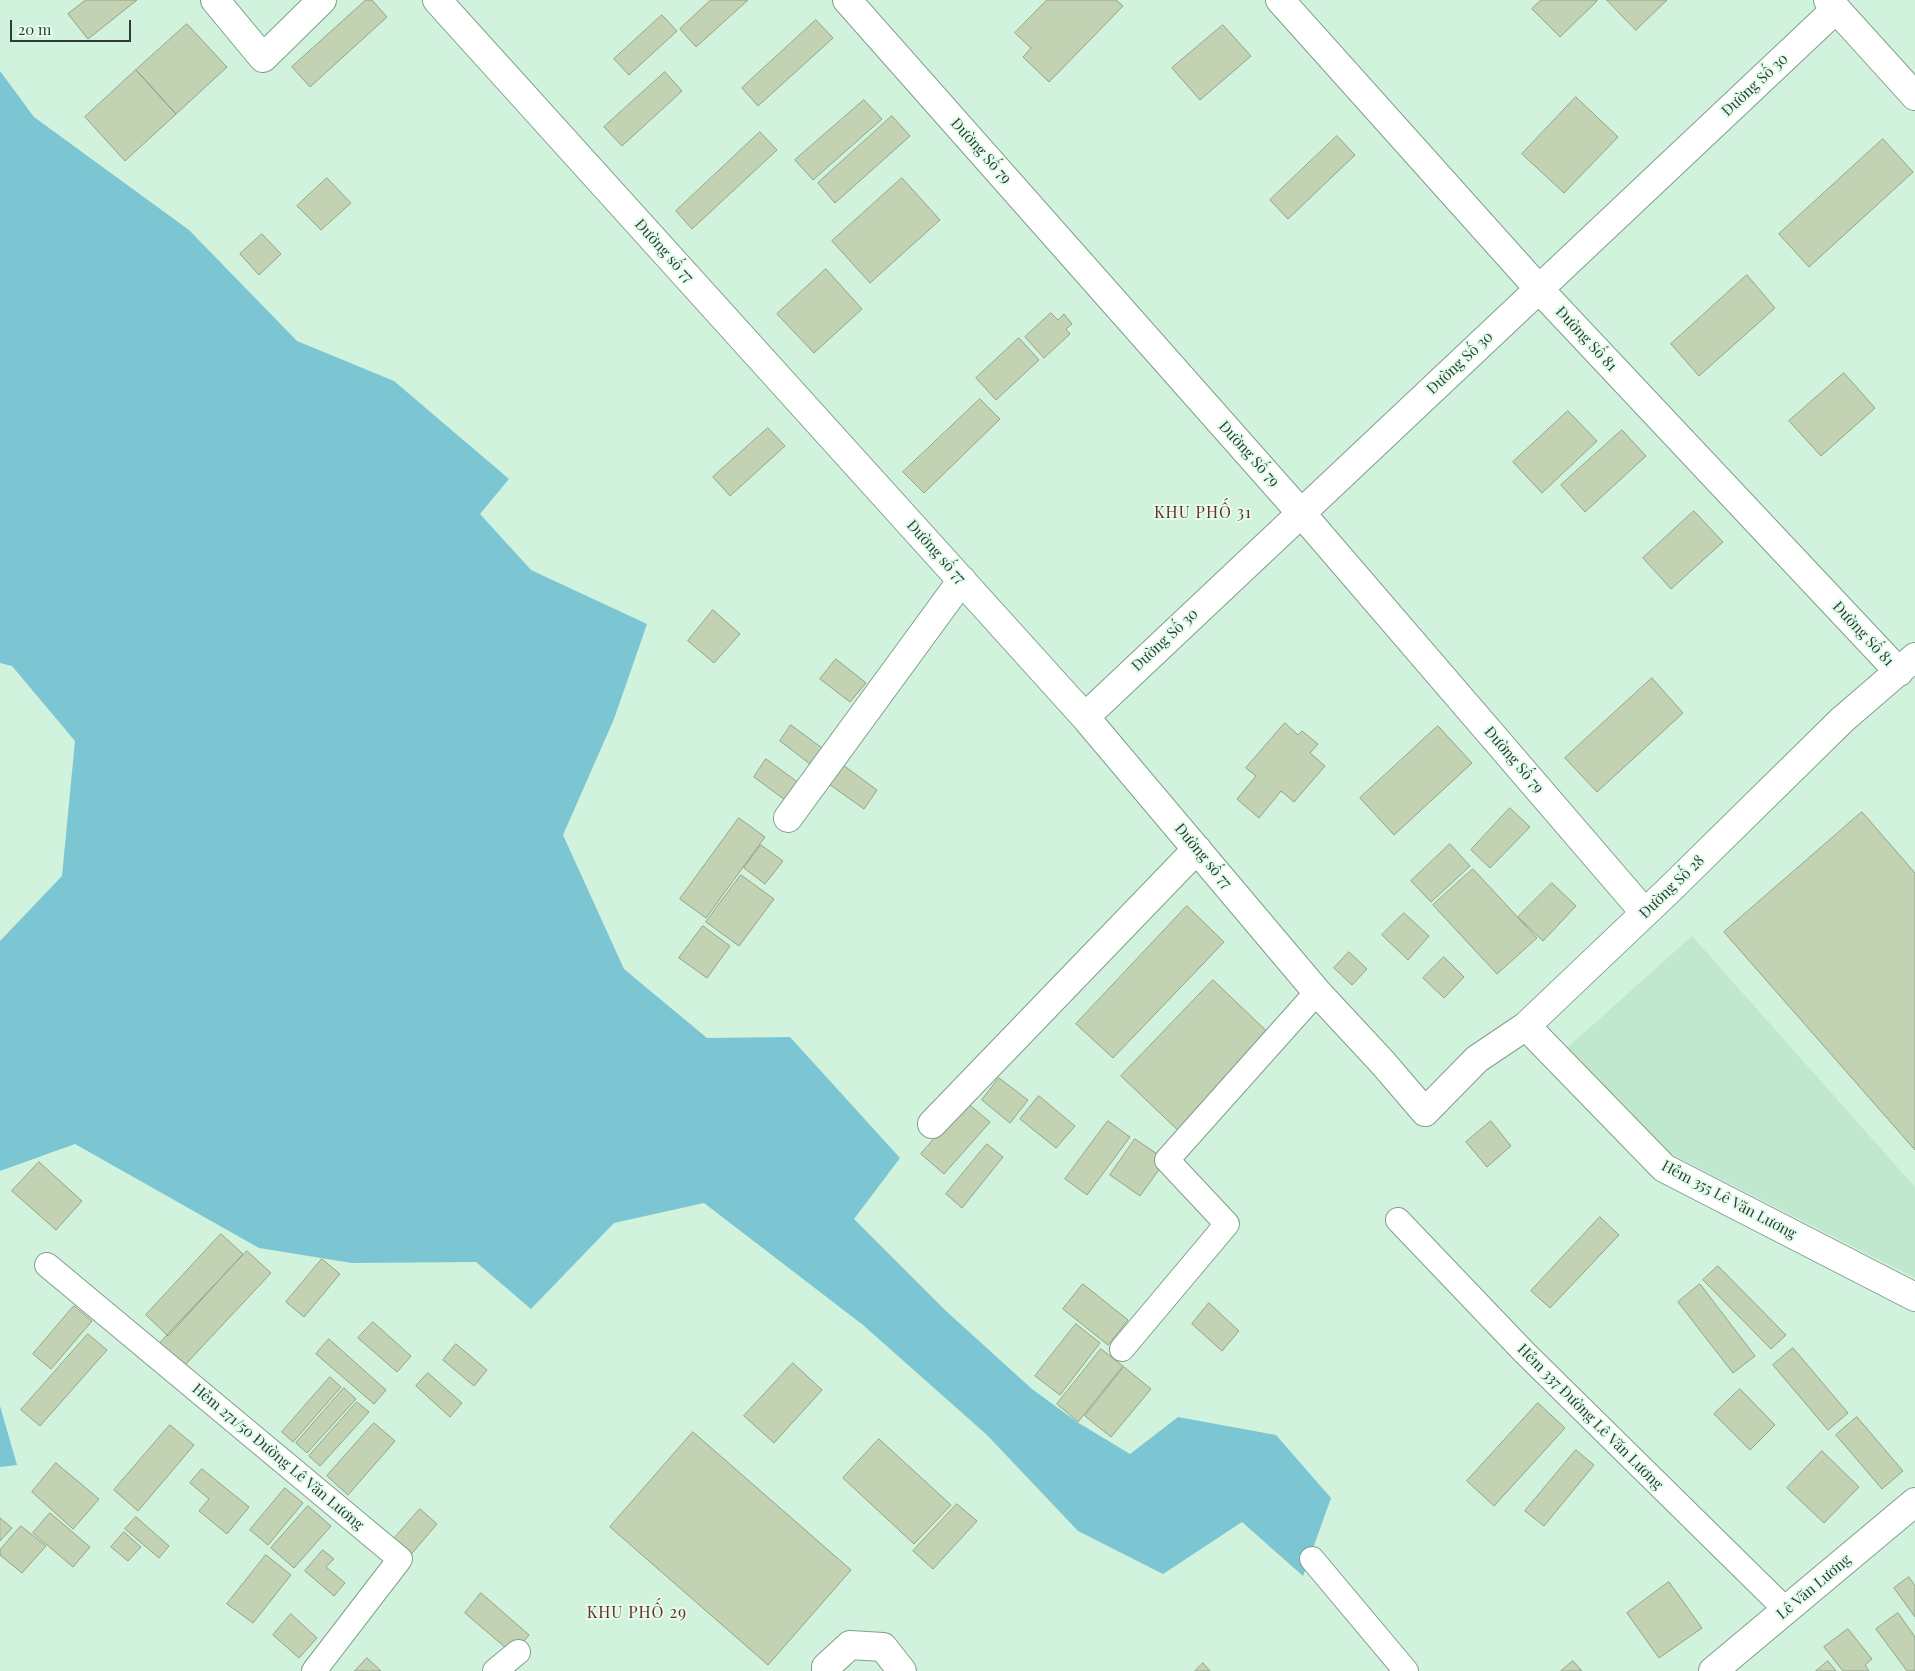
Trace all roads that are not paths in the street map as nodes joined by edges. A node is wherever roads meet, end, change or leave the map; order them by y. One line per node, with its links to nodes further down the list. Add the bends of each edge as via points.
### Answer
1 (215, 0): 2 (street, via 262,58)
2 (322, 0)
3 (437, 0): 10 (street, Đường số 77)
4 (847, 0): 9 (street, Đường Số 79)
5 (1280, 0): 8 (street, Đường Số 81)
6 (1832, 4): 7 (street); 8 (street, Đường Số 30)
7 (1915, 96)
8 (1539, 288): 9 (street, Đường Số 30); 11 (street, Đường Số 81)
9 (1301, 513): 12 (street, Đường Số 30); 15 (street, Đường Số 79)
10 (962, 580): 12 (street, Đường số 77); 13 (street)
11 (1907, 664): 15 (street, Đường Số 28, via 1842,720)
12 (1085, 717): 14 (street, Đường số 77)
13 (788, 818)
14 (1197, 849): 16 (street, Đường số 77); 19 (street)
15 (1645, 913): 17 (street, Đường Số 28)
16 (1317, 992): 18 (street, Đường số 77); 23 (lane, via 1167,1160 1227,1224)
17 (1526, 1026): 18 (street, Đường Số 28, via 1476,1059); 22 (street, Hẻm 355 Lê Văn Lương, via 1664,1168)
18 (1425, 1112)
19 (932, 1124)
20 (1398, 1220): 26 (lane, Hẻm 337 Đường Lê Văn Lương, via 1524,1352)
21 (47, 1265): 28 (lane, Hẻm 271/50 Đường Lê Văn Lương, via 400,1559)
22 (1915, 1297)
23 (1122, 1349)
24 (1915, 1502): 26 (street, Lê Văn Lương)
25 (1312, 1559): 32 (lane)
26 (1786, 1610): 33 (street, Lê Văn Lương)
27 (518, 1652): 29 (lane)
28 (314, 1671)
29 (495, 1671)
30 (826, 1671): 31 (street, via 826,1667 850,1645 883,1647)
31 (902, 1671)
32 (1406, 1671)
33 (1713, 1671)

